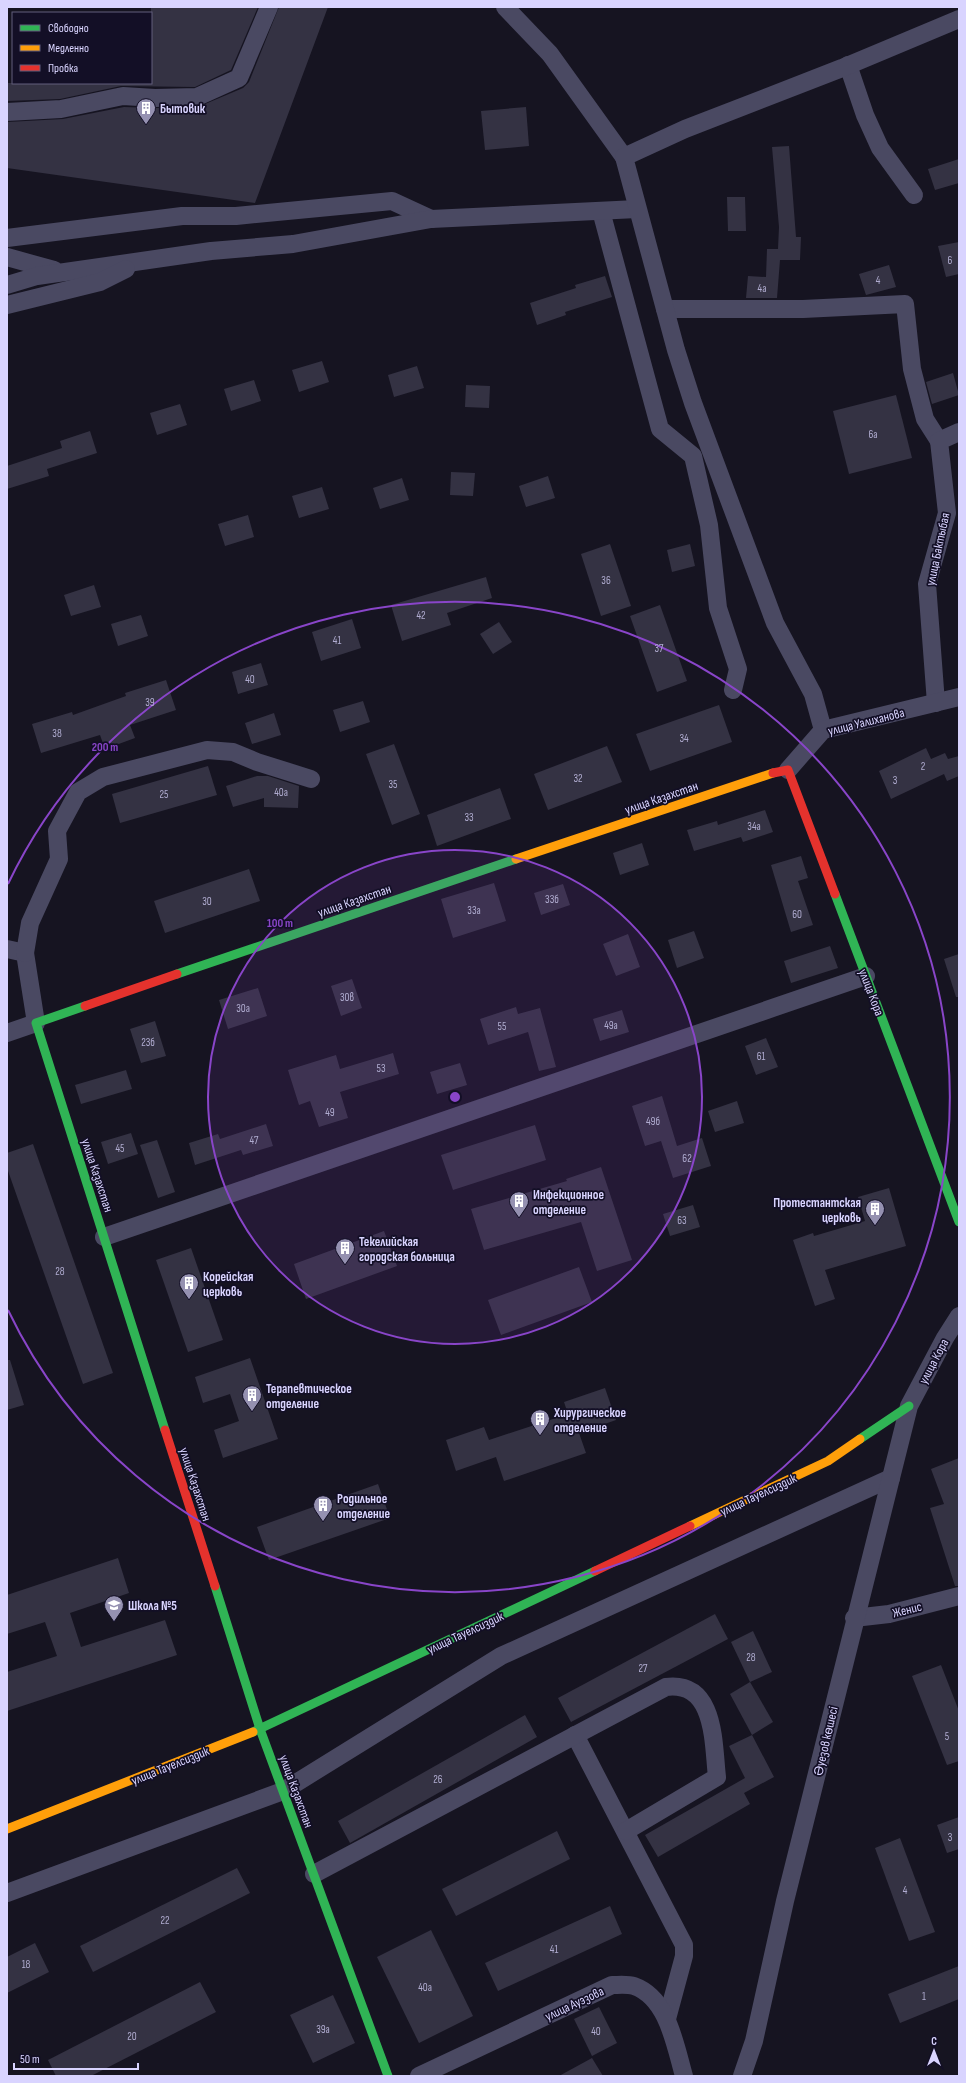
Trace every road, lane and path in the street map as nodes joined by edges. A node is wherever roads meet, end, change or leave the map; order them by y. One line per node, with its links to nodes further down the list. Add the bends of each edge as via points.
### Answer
1 (269, 7): 5 (street, via 239,78 197,97 123,96 61,109)
2 (505, 7): 6 (street, via 550,54)
3 (959, 19): 4 (street)
4 (848, 66): 6 (street, via 685,129); 7 (street, via 880,148)
5 (7, 112)
6 (624, 157): 8 (street)
7 (914, 195)
8 (637, 209): 9 (street); 17 (street)
9 (601, 211): 10 (street); 20 (street, via 660,429 693,456 709,525 718,608 738,669)
10 (431, 219): 11 (street, via 392,201 236,216 182,216); 13 (street, via 293,244 211,251)
11 (7, 238)
12 (7, 257): 14 (street)
13 (142, 261): 14 (street); 16 (street, via 100,282)
14 (63, 272): 15 (street)
15 (7, 285)
16 (7, 305)
17 (665, 309): 19 (street, via 803,309 905,304 912,369 925,419); 23 (street, via 693,403 735,520 775,624 813,694)
18 (959, 432): 19 (street)
19 (939, 441): 22 (street, улица Бактыбая, via 947,514 927,584)
20 (733, 690)
21 (959, 697): 22 (street, улица Уалиханова)
22 (936, 703): 23 (street, улица Уалиханова)
23 (823, 730): 24 (street, улица Уалиханова)
24 (783, 770): 28 (street, улица Кора); 29 (street, улица Казахстан)
25 (311, 779): 27 (street, via 233,752 207,750 103,778 78,792 57,831 59,859 30,923)
26 (7, 949): 27 (street)
27 (25, 953): 29 (street)
28 (866, 976): 31 (street, улица Кора); 32 (street)
29 (36, 1023): 30 (street); 32 (street, улица Казахстан)
30 (7, 1034)
31 (959, 1222)
32 (104, 1237): 38 (street, улица Казахстан)
33 (959, 1316): 34 (street, улица Кора)
34 (909, 1406): 35 (street, Әуезов көшесі); 38 (street, улица Тауелсиздик, via 828,1461)
35 (891, 1478): 37 (street, Әуезов көшесі); 40 (street, via 501,1656)
36 (959, 1596): 37 (street, Женис, via 889,1614)
37 (854, 1618): 49 (street, Әуезов көшесі, via 755,2034)
38 (260, 1729): 40 (street, улица Казахстан); 41 (street, улица Тауелсиздик)
39 (575, 1734): 42 (street); 42 (street, via 666,1687 677,1686 693,1691 709,1714 717,1777); 43 (street)
40 (283, 1791): 43 (street, улица Казахстан); 44 (street)
41 (7, 1829)
42 (626, 1831): 45 (street, via 684,1945 684,1956)
43 (314, 1874): 46 (street, улица Казахстан)
44 (7, 1893)
45 (667, 2019): 47 (street, улица Ауэзова, via 652,1997 633,1986 612,1985); 48 (street, улица Ауэзова)
46 (388, 2076)
47 (419, 2076)
48 (684, 2076)
49 (742, 2076)

